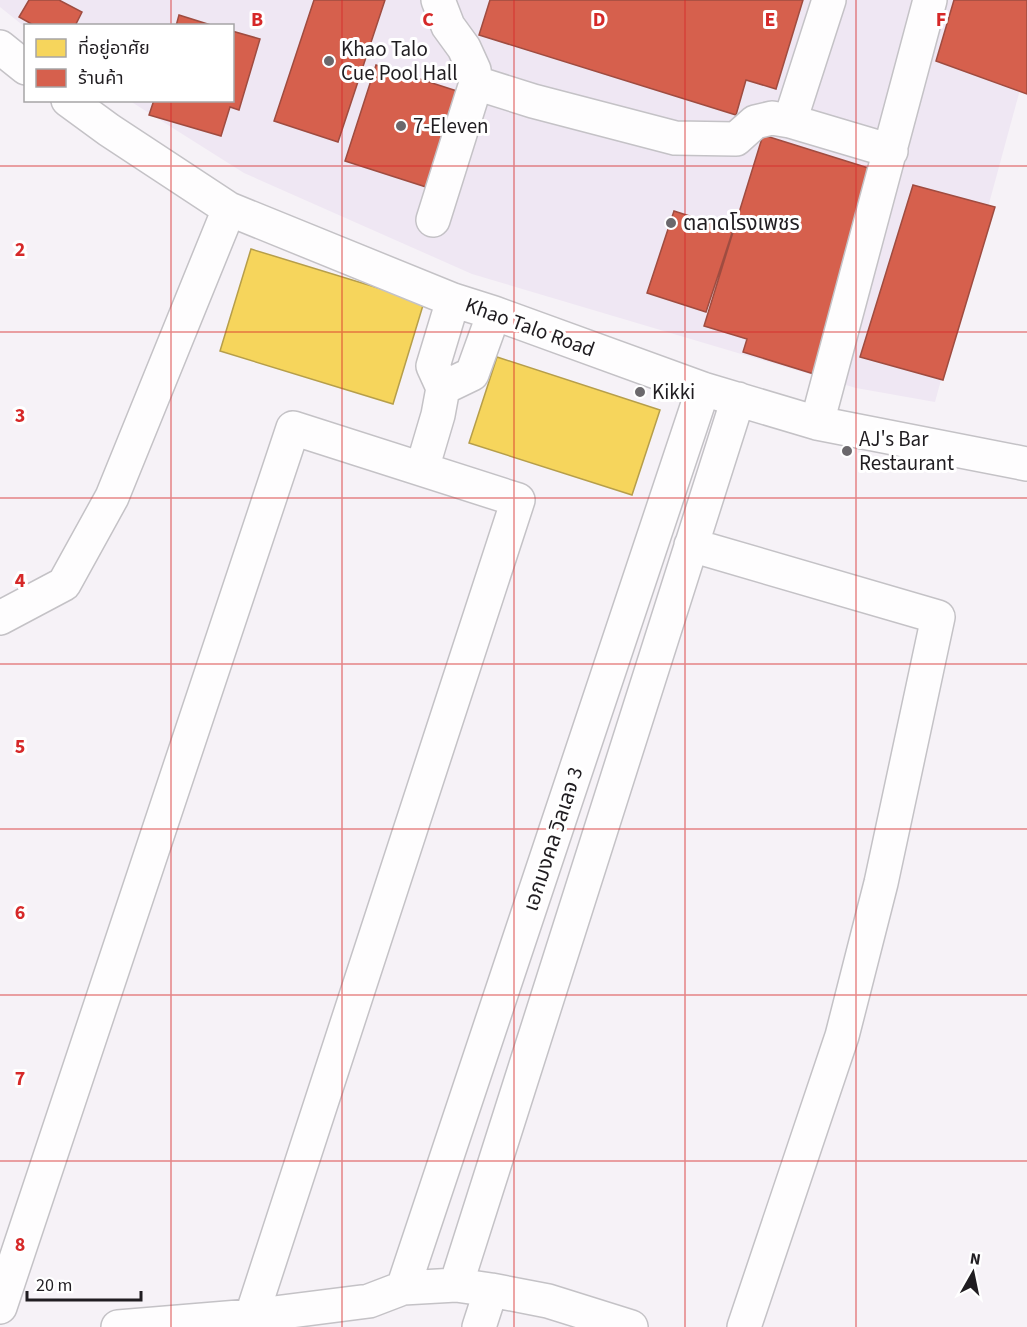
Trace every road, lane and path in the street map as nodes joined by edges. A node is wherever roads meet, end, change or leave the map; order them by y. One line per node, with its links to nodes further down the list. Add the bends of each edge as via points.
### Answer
1 (438, 0): 6 (street, via 448,26 464,48)
2 (829, 0): 8 (street)
3 (930, 0): 9 (street)
4 (0, 46): 5 (street)
5 (24, 66)
6 (476, 83): 8 (street, via 533,102 675,138 736,139 755,122 772,118); 11 (street)
7 (71, 102): 10 (street, Khao Talo Road)
8 (790, 121): 9 (street)
9 (891, 151): 17 (street)
10 (229, 208): 12 (street, Khao Talo Road); 21 (street, via 112,497 70,574 64,584)
11 (432, 220)
12 (453, 300): 13 (street, Khao Talo Road); 14 (street, via 433,366)
13 (494, 313): 14 (street, via 472,374); 15 (street, Khao Talo Road)
14 (443, 388): 19 (street)
15 (703, 389): 16 (street, Khao Talo Road); 23 (street, เอกมงคล วิลเลจ 3)
16 (738, 399): 17 (street, Khao Talo Road); 20 (street, เอกมงคล วิลเลจ 3)
17 (817, 423): 18 (street, Khao Talo Road)
18 (1027, 464)
19 (422, 469): 25 (street, via 293,428); 26 (street, via 518,500)
20 (691, 545): 22 (street, เอกมงคล วิลเลจ 3); 30 (street, via 938,617 842,1036)
21 (0, 618)
22 (456, 1285): 23 (street); 24 (street)
23 (403, 1288): 26 (street, via 369,1301)
24 (491, 1290): 28 (street); 29 (street, via 548,1301)
25 (0, 1306)
26 (250, 1321): 27 (street)
27 (118, 1327)
28 (479, 1327)
29 (631, 1327)
30 (744, 1327)

